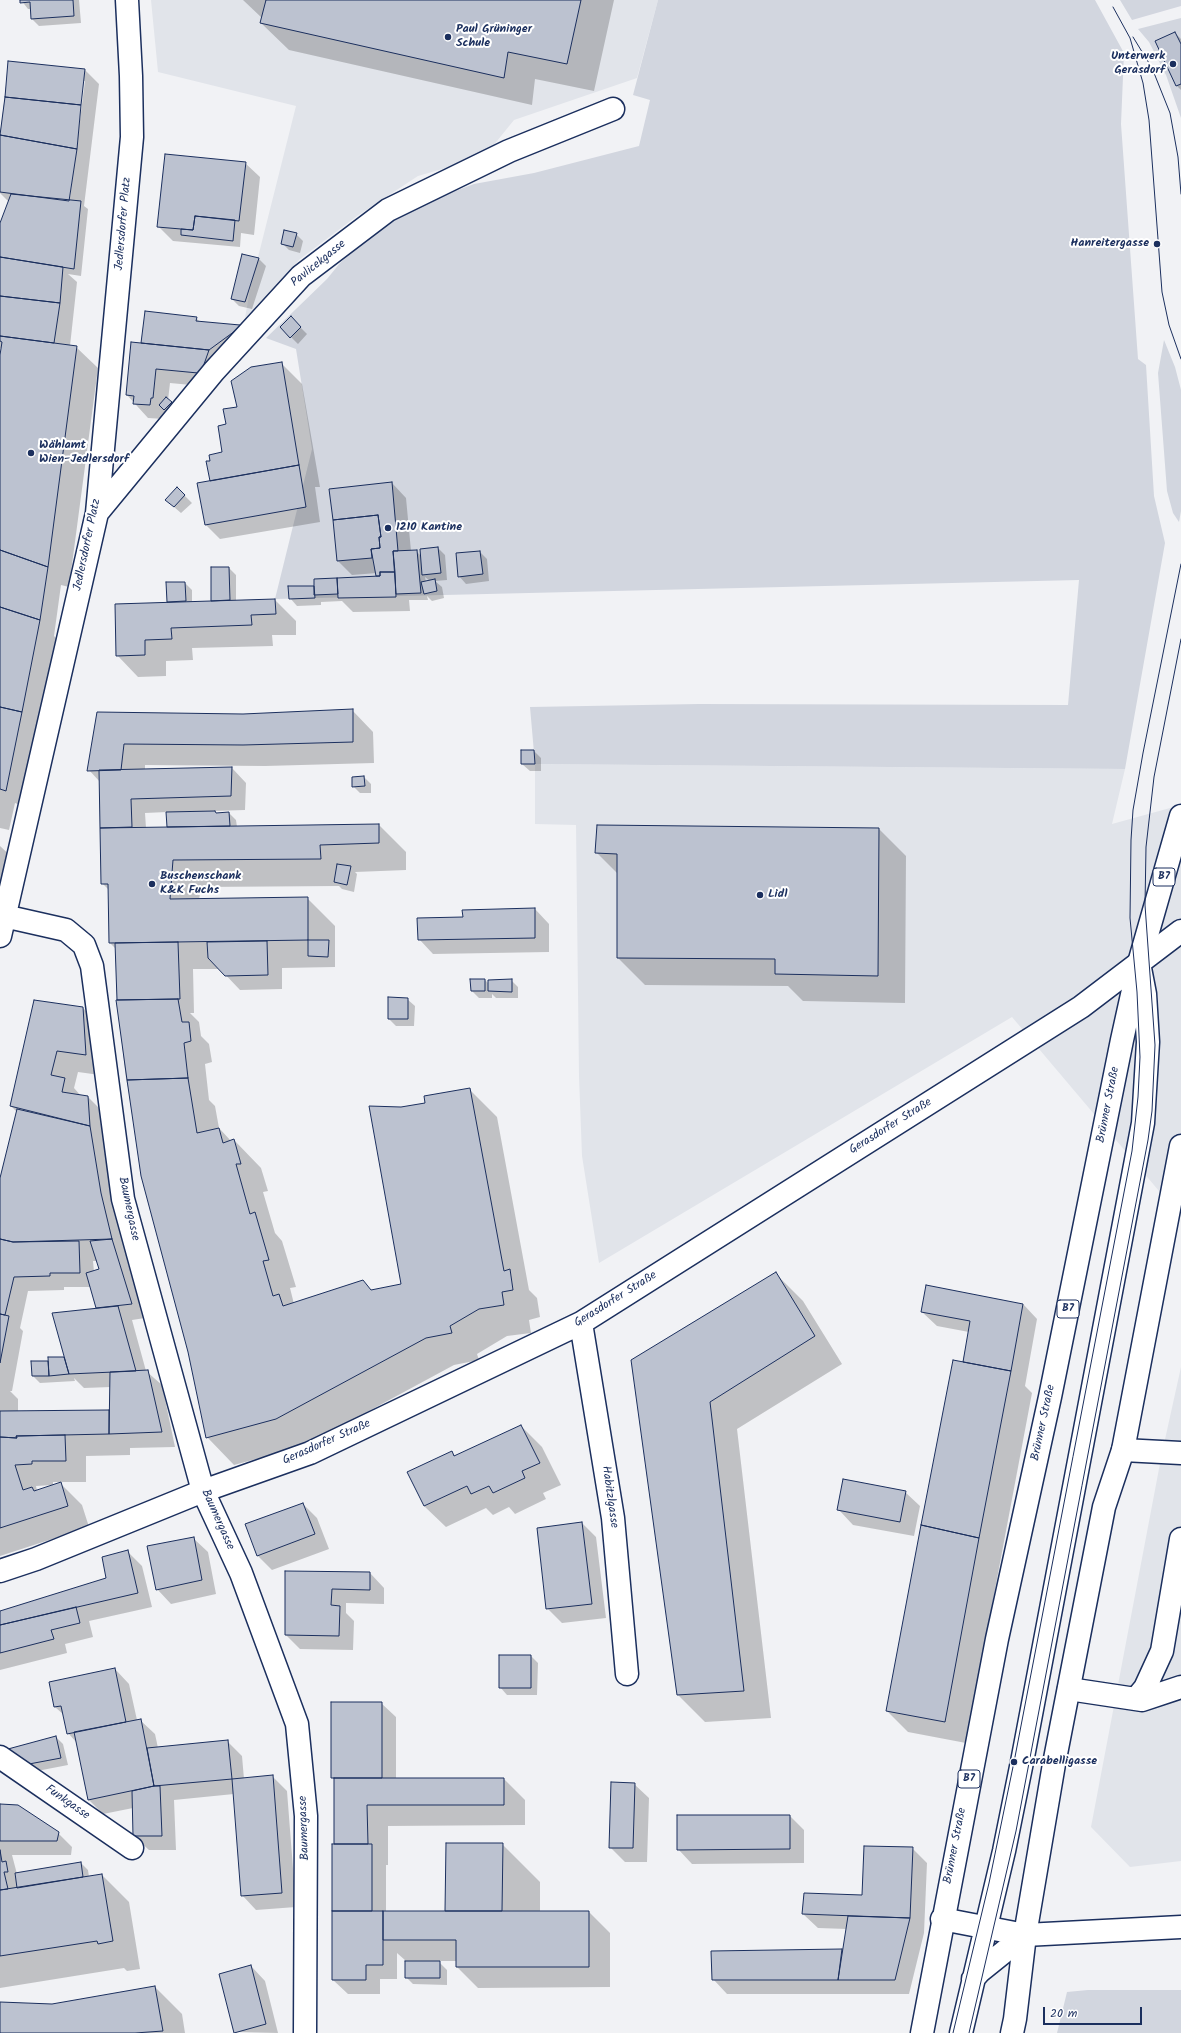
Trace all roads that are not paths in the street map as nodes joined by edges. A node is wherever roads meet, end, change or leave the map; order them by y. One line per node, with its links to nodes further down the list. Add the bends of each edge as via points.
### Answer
1 (127, 0): 3 (street, Jedlersdorfer Platz, via 132,137)
2 (613, 109): 3 (street, Pavlicekgasse, via 509,151 388,210 301,276 214,371)
3 (97, 513): 5 (street, Jedlersdorfer Platz)
4 (1181, 816): 7 (street, Brünner Straße / B7)
5 (2, 926): 8 (street, Jedlersdorfer Platz, via 66,930 84,945 92,966)
6 (1181, 931): 7 (street, Gerasdorfer Straße)
7 (1139, 963): 11 (street, Gerasdorfer Straße, via 1081,1007); 23 (street, Brünner Straße / B7, via 997,1639); 24 (street, via 1145,994 1148,1042 1143,1123 1022,1762)
8 (98, 1007): 14 (street, Baumergasse, via 123,1199)
9 (1181, 1146): 10 (street)
10 (1176, 1188): 12 (street)
11 (581, 1323): 14 (street, Gerasdorfer Straße, via 310,1453); 17 (street, Habitzlgasse, via 613,1518)
12 (1123, 1450): 13 (street); 19 (street, via 1104,1506)
13 (1181, 1452)
14 (203, 1491): 16 (street, Gerasdorfer Straße, via 36,1559); 28 (street, Baumergasse, via 241,1573 297,1724 306,1816)
15 (1181, 1540): 20 (street, via 1162,1650)
16 (0, 1571)
17 (627, 1674)
18 (1181, 1687): 20 (street)
19 (1069, 1689): 20 (street); 26 (street)
20 (1139, 1699)
21 (1, 1758): 22 (street, Funkgasse)
22 (132, 1848)
23 (942, 1919): 24 (street); 29 (street, Brünner Straße / B7)
24 (986, 1927): 26 (street); 27 (street)
25 (1181, 1927): 26 (street)
26 (1025, 1934): 27 (street); 31 (street)
27 (973, 1979): 30 (street)
28 (305, 2033)
29 (922, 2033)
30 (961, 2033)
31 (1012, 2033)

